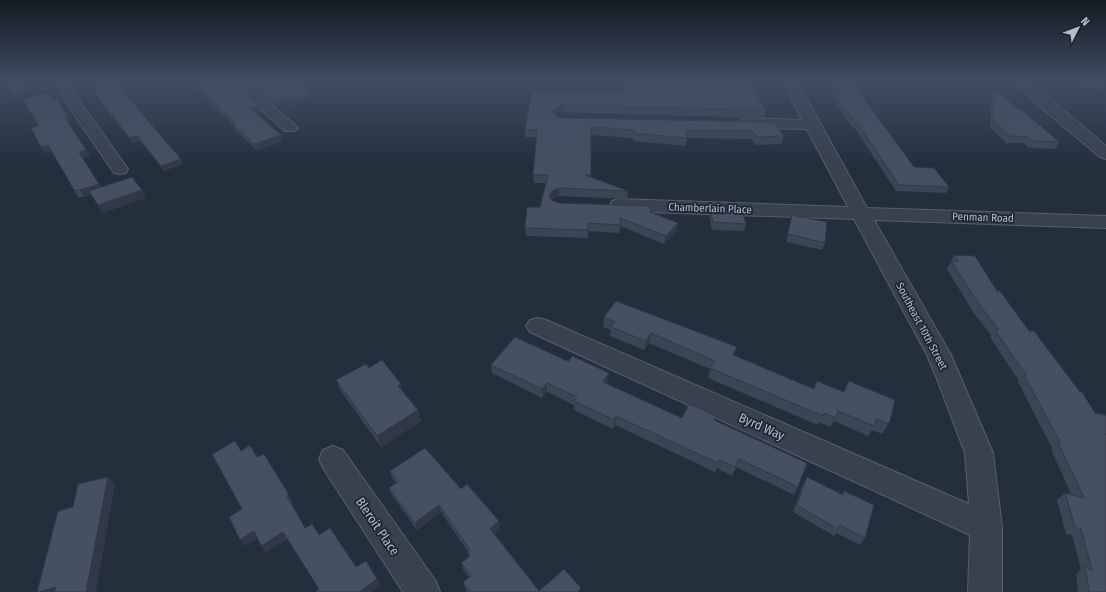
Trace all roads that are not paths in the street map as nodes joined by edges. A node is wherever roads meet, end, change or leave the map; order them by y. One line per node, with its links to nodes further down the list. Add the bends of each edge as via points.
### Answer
1 (77, 109): 9 (street)
2 (268, 109): 7 (street)
3 (804, 109): 6 (street, Southeast 10th Street)
4 (1051, 109): 8 (street)
5 (734, 123): 6 (street)
6 (812, 125): 11 (street, Southeast 10th Street)
7 (290, 128)
8 (1106, 154)
9 (120, 169)
10 (598, 205): 11 (street, Chamberlain Place)
11 (861, 213): 12 (street, Penman Road); 15 (street, Southeast 10th Street, via 950,379 979,453)
12 (1106, 222)
13 (538, 326): 15 (street, Byrd Way)
14 (333, 459): 16 (street, Bleroit Place)
15 (986, 527): 17 (street, Southeast 10th Street)
16 (423, 592)
17 (985, 592)

